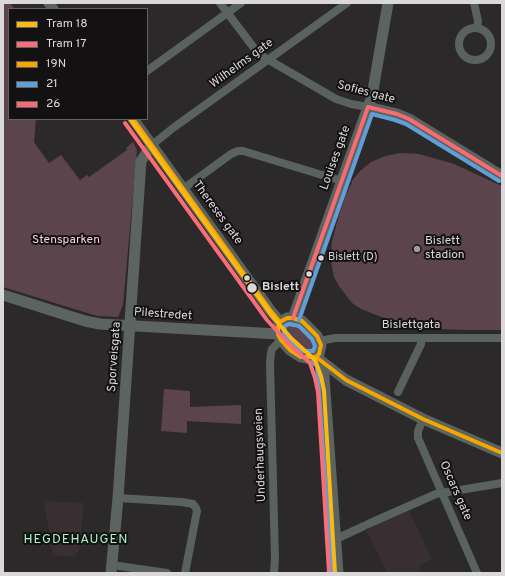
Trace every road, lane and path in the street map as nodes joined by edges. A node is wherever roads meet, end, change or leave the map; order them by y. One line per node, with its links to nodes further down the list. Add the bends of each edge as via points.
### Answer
1 (220, 3): 6 (street, Sofies gate)
2 (241, 3): 6 (street)
3 (347, 3): 8 (street, Wilhelms gate)
4 (388, 3): 10 (street, Louises gate)
5 (474, 3): 7 (street)
6 (228, 13): 8 (street, Sofies gate, via 257,52); 9 (street)
7 (477, 28)
8 (268, 60): 10 (street, Sofies gate, via 336,100); 12 (street, Wilhelms gate)
9 (148, 70)
10 (368, 107): 13 (street, Sofies gate, via 409,119); 14 (street, Louises gate)
11 (134, 120): 12 (street, Thereses gate)
12 (152, 145): 15 (street, Thereses gate); 19 (street, Sporveisgata, via 141,161)
13 (502, 176)
14 (342, 181): 15 (street, via 238,151); 17 (street, Louises gate)
15 (183, 188): 18 (street, Thereses gate)
16 (3, 295): 19 (street, Pilestredet, via 85,321)
17 (293, 318): 18 (street); 23 (street, via 306,325)
18 (280, 322): 20 (street)
19 (129, 326): 20 (street, Pilestredet); 30 (street, Sporveisgata)
20 (279, 337): 24 (street, via 290,350 301,357); 35 (street, Underhaugsveien, via 271,353 270,364)
21 (422, 338): 22 (street, Bislettgata); 23 (street, Bislettgata, via 335,338); 25 (street, via 422,344)
22 (502, 338)
23 (320, 341): 24 (street)
24 (319, 360): 26 (street, via 346,380); 31 (street)
25 (398, 392)
26 (423, 419): 27 (street); 29 (street, Oscars gate, via 418,438)
27 (502, 453)
28 (502, 483): 29 (street)
29 (442, 492): 31 (street); 37 (street, Oscars gate)
30 (118, 498): 32 (street, Sporveisgata); 34 (street, via 193,504 197,511)
31 (336, 539): 36 (street)
32 (111, 569): 33 (street)
33 (167, 573)
34 (185, 573)
35 (274, 573)
36 (338, 573)
37 (477, 573)

